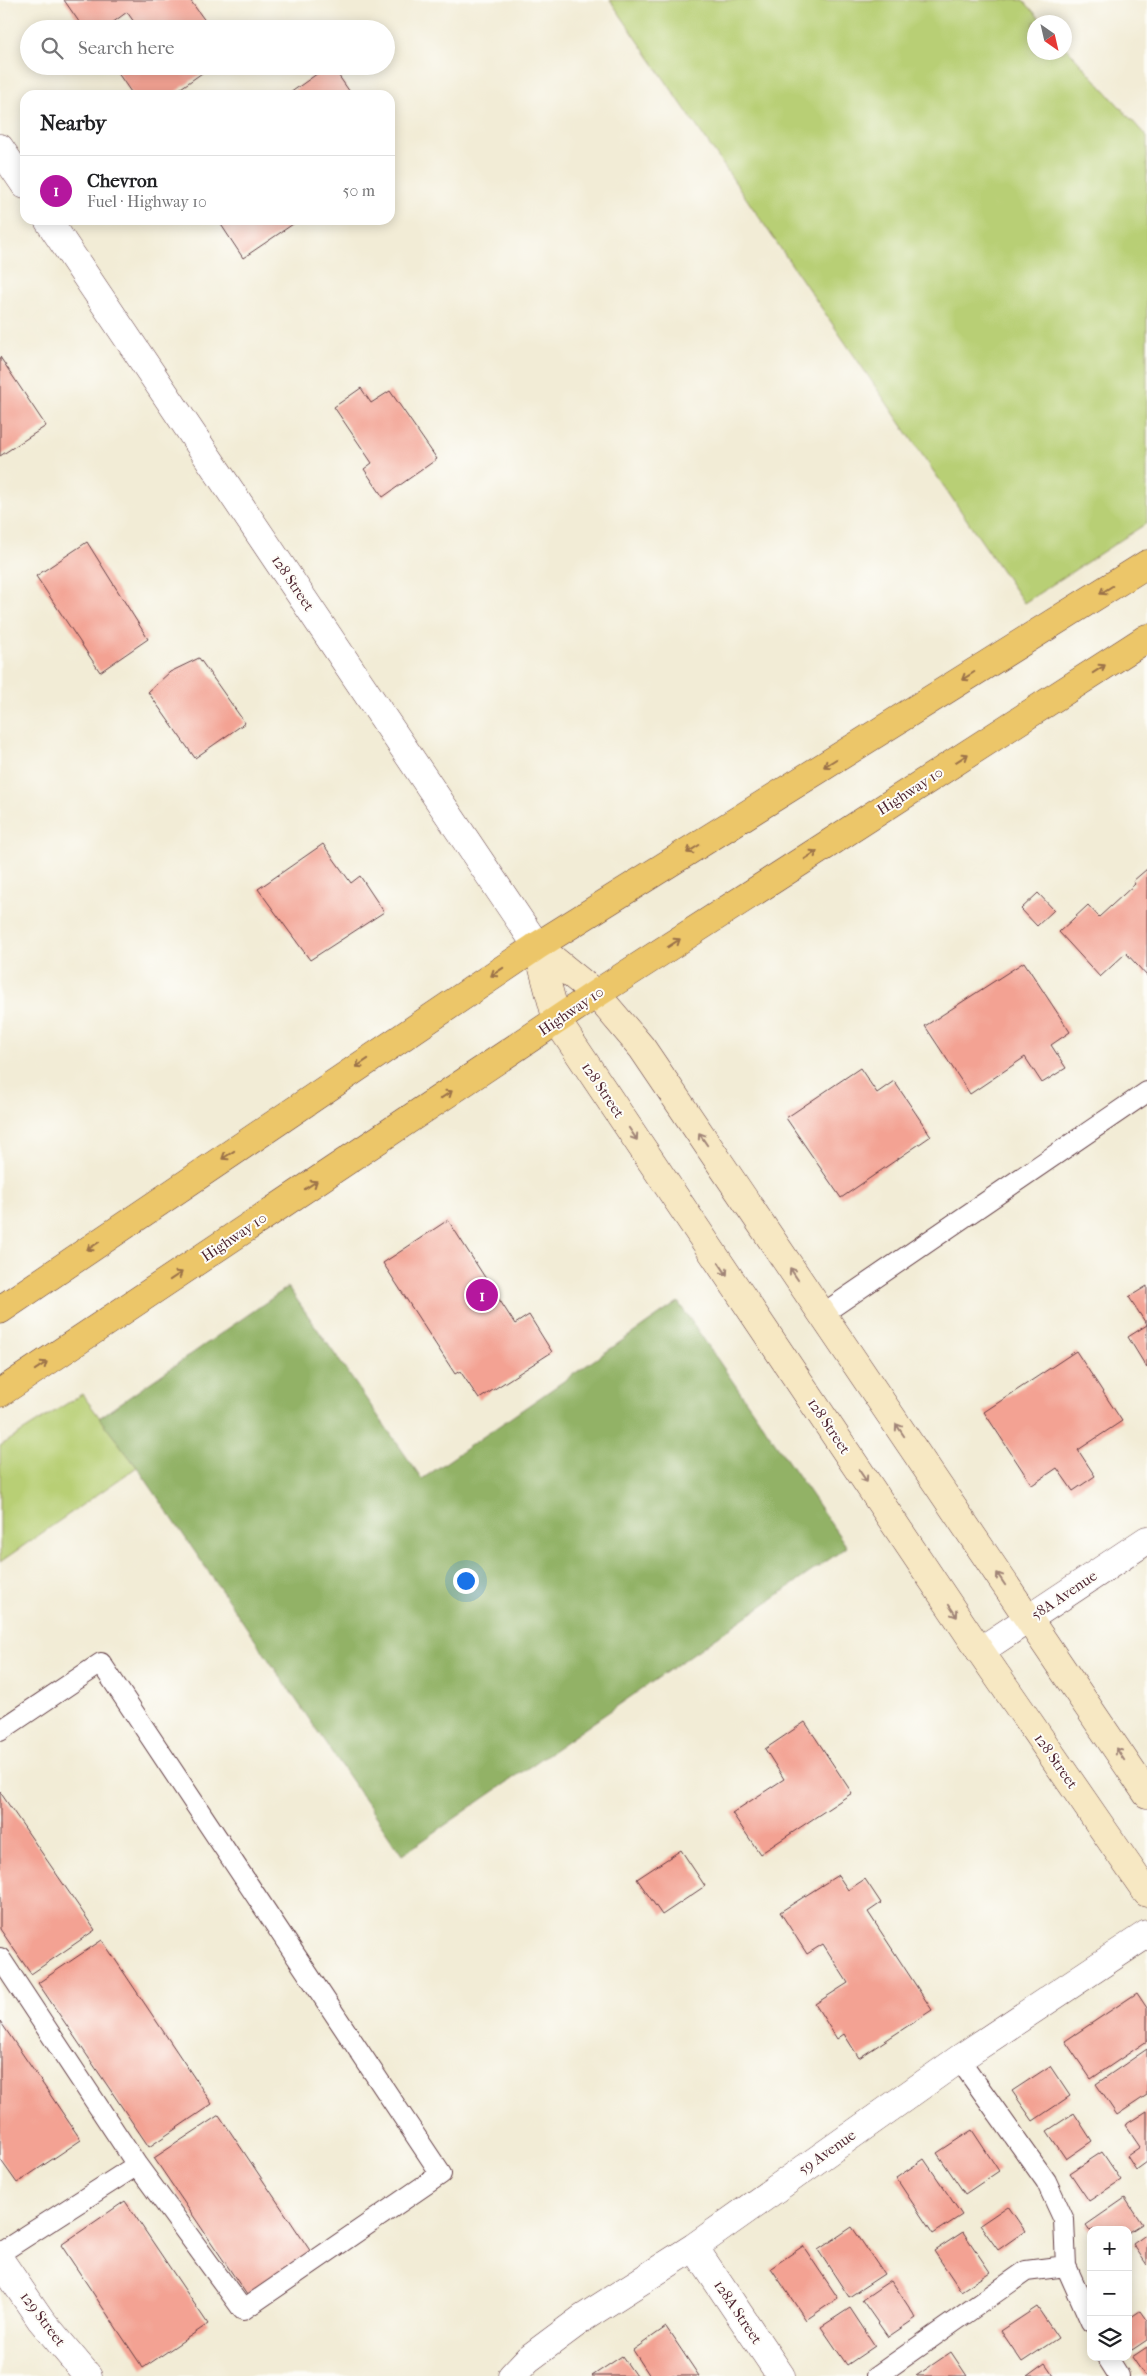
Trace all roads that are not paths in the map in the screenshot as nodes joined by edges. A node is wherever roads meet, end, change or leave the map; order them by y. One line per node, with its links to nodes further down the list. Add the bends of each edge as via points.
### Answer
1 (0, 148): 2 (street)
2 (20, 178)
3 (51, 225): 6 (street, 128 Street)
4 (1147, 564): 6 (highway, one-way to 6)
5 (1147, 638): 7 (highway, Highway 10, one-way to 5)
6 (537, 946): 7 (main road, 128 Street); 8 (main road, 128 Street); 10 (highway, one-way to 10)
7 (596, 994): 8 (highway, Highway 10); 11 (main road, 128 Street, one-way to 7, via 642,1048)
8 (557, 1020): 12 (highway, Highway 10, one-way to 8); 15 (main road, 128 Street, one-way to 15)
9 (1147, 1092): 11 (lane)
10 (0, 1310)
11 (821, 1315): 14 (main road, 128 Street, one-way to 11)
12 (0, 1393)
13 (1147, 1540): 14 (street, 58A Avenue)
14 (1028, 1619): 15 (street, 58A Avenue); 17 (main road, 128 Street, one-way to 14)
15 (980, 1652): 18 (main road, 128 Street)
16 (0, 1731): 22 (lane, via 101,1663 441,2174 243,2310)
17 (1147, 1794)
18 (1147, 1894)
19 (1147, 1934): 21 (street, 59 Avenue)
20 (0, 1958): 22 (lane)
21 (959, 2059): 23 (street, 59 Avenue); 26 (lane, via 1046,2181 1064,2220)
22 (137, 2165): 24 (lane)
23 (694, 2247): 30 (street, 59 Avenue, via 583,2318 528,2359); 31 (street, 128A Street)
24 (0, 2253)
25 (0, 2260): 29 (street, 129 Street, via 41,2320)
26 (1066, 2266): 27 (lane); 32 (lane, via 1026,2271)
27 (1088, 2316)
28 (1110, 2361): 33 (lane)
29 (88, 2376)
30 (512, 2376)
31 (782, 2376)
32 (877, 2376)
33 (1119, 2376)

